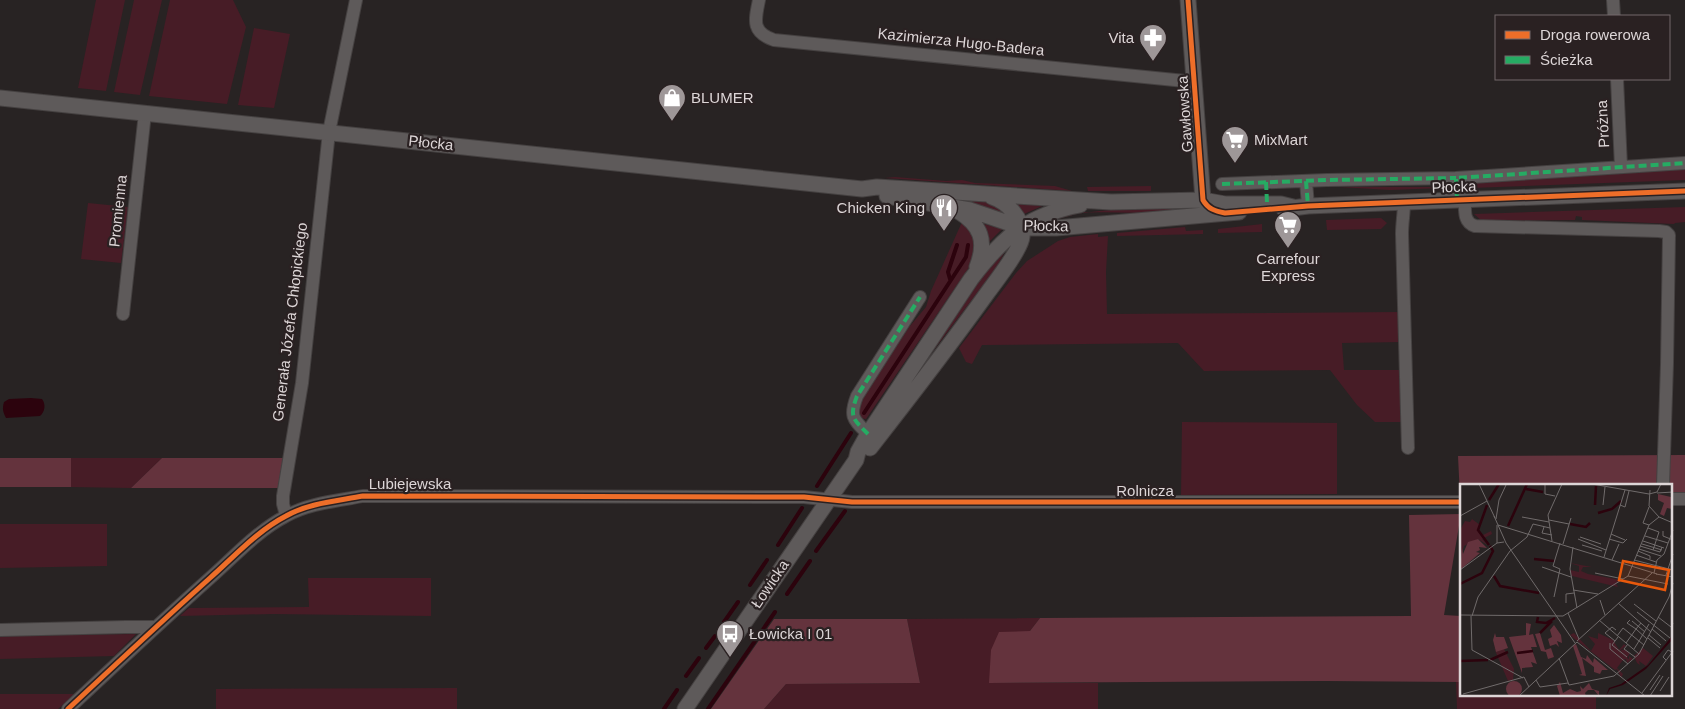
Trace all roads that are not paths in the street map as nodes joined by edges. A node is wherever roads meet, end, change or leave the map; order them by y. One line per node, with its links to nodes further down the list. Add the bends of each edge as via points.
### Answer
1 (356, 0): 10 (street, Generała Józefa Chłopickiego)
2 (760, 0): 7 (street, Kazimierza Hugo-Badera, via 757,26 764,37 774,40)
3 (1188, 0): 7 (street, Gawłowska)
4 (1613, 0): 5 (street)
5 (1614, 15)
6 (1617, 80): 12 (street, Próżna)
7 (1195, 82): 21 (street, Gawłowska)
8 (0, 98): 9 (street, Płocka)
9 (145, 112): 10 (street, Płocka); 34 (street, Promienna)
10 (329, 132): 17 (street, Płocka); 43 (street, Generała Józefa Chłopickiego, via 302,383 283,496)
11 (1685, 163): 12 (street)
12 (1621, 167): 13 (street)
13 (1456, 178): 14 (street); 20 (street)
14 (1306, 181): 15 (street); 26 (street)
15 (1266, 182): 16 (street); 24 (street)
16 (1222, 184)
17 (862, 189): 19 (street, Płocka, via 877,187); 25 (street, Płocka, via 884,196)
18 (1685, 191): 20 (street, Płocka)
19 (980, 194): 22 (street, Płocka); 29 (street, via 1006,204 1014,212)
20 (1461, 199): 23 (street, Płocka); 38 (street, via 1466,220 1475,226 1659,230 1669,235)
21 (1203, 200): 22 (street, Płocka); 24 (street, Płocka, via 1225,204); 27 (street, via 1209,208); 28 (street, via 1188,213)
22 (1111, 202): 29 (street, Łowicka, via 1062,209)
23 (1404, 202): 26 (street, Płocka); 36 (street, via 1402,234)
24 (1267, 203): 26 (street, Płocka)
25 (952, 207): 29 (street, Płocka); 32 (street, Łowicka, via 972,221 980,234 980,258)
26 (1300, 207): 27 (street, Płocka)
27 (1225, 213): 28 (street, Płocka)
28 (1173, 217): 30 (street, Płocka)
29 (1020, 227): 30 (street, Płocka); 31 (street, Łowicka, via 1020,244); 32 (street, Łowicka, via 994,250)
30 (1056, 228): 31 (street, Łowicka, via 1034,236)
31 (1005, 268): 37 (street, Łowicka, via 910,397 866,453)
32 (971, 279): 35 (street, Łowicka)
33 (920, 297): 35 (street, via 855,401 851,413 853,419)
34 (123, 314)
35 (868, 434): 37 (street, Łowicka)
36 (1408, 448)
37 (856, 460): 39 (street, Łowicka)
38 (1663, 484)
39 (828, 499): 42 (street, Rolnicza, via 852,502); 43 (street, Lubiejewska, via 363,496 317,504); 47 (street, Łowicka)
40 (1672, 499): 41 (street)
41 (1685, 499)
42 (1460, 502)
43 (286, 515): 44 (street, Lubiejewska, via 253,540)
44 (155, 628): 45 (street); 46 (street, Lubiejewska)
45 (0, 630)
46 (68, 709)
47 (685, 709)

